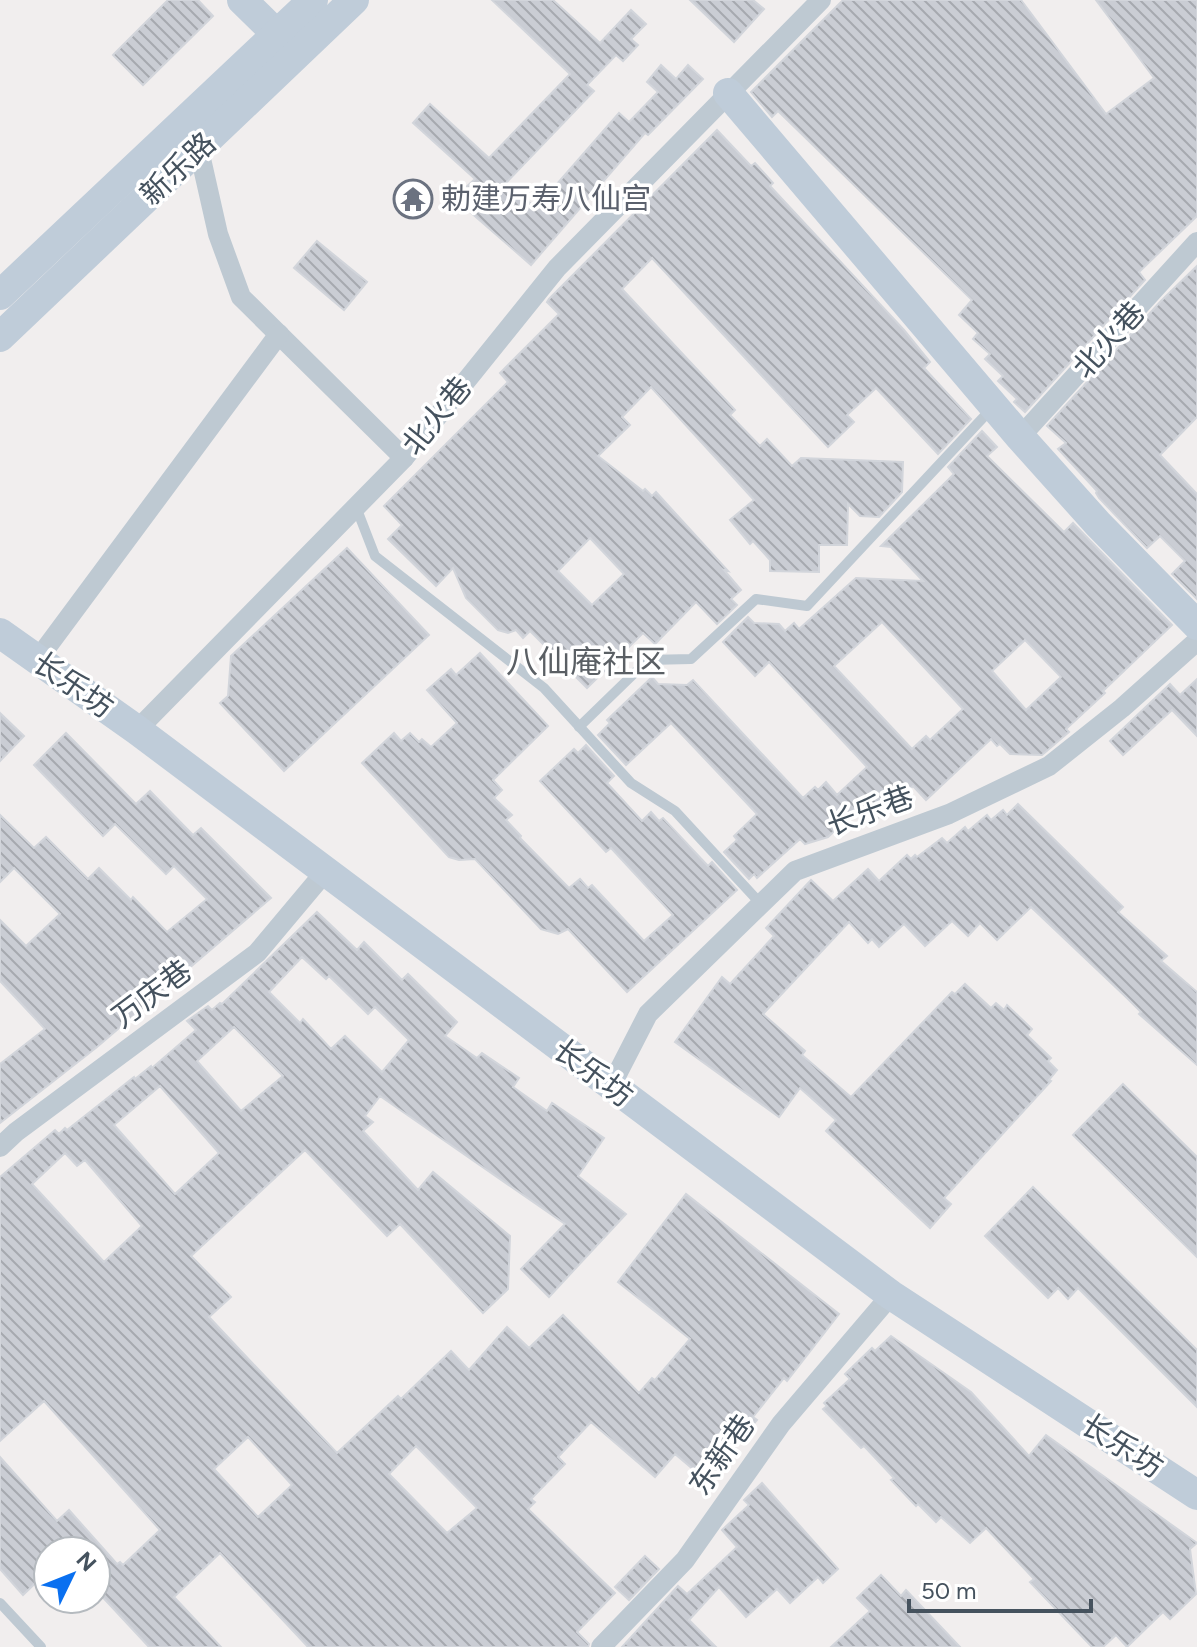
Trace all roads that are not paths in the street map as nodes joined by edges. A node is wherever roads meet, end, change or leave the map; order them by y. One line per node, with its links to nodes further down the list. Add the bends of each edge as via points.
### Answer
1 (242, 0): 5 (street)
2 (313, 0): 5 (street, 新乐路)
3 (354, 0): 5 (street, 新乐路)
4 (821, 0): 6 (street, 北火巷)
5 (287, 45): 7 (street, 新乐路); 9 (street, 新乐路)
6 (728, 93): 12 (street); 14 (street, 北火巷, via 557,268)
7 (199, 150): 10 (street, via 218,234 241,297); 11 (street, 新乐路)
8 (1197, 242): 13 (street, 北火巷)
9 (0, 295)
10 (279, 334): 14 (street); 19 (street)
11 (0, 337)
12 (994, 406): 13 (street); 20 (lane, via 807,606 756,599 691,659 648,660)
13 (1020, 437): 16 (street)
14 (404, 458): 15 (street, 北火巷)
15 (356, 507): 20 (lane, via 375,556 544,688); 21 (street, 北火巷)
16 (1197, 625)
17 (0, 633): 19 (street, 长乐坊)
18 (1197, 641): 23 (street, 长乐巷, via 1049,766 949,814 795,871)
19 (38, 659): 21 (street, 长乐坊)
20 (579, 727): 23 (lane, via 631,783 675,811)
21 (137, 730): 22 (street, 长乐坊)
22 (325, 872): 24 (street, 长乐坊); 25 (street, 万庆巷, via 257,953)
23 (761, 904): 24 (street, 长乐巷, via 648,1014)
24 (611, 1086): 26 (street, 长乐坊)
25 (0, 1147)
26 (891, 1295): 27 (street, 长乐坊); 30 (street, 东新巷, via 781,1424 685,1560)
27 (1197, 1495)
28 (0, 1603): 29 (lane)
29 (41, 1647)
30 (601, 1647)

